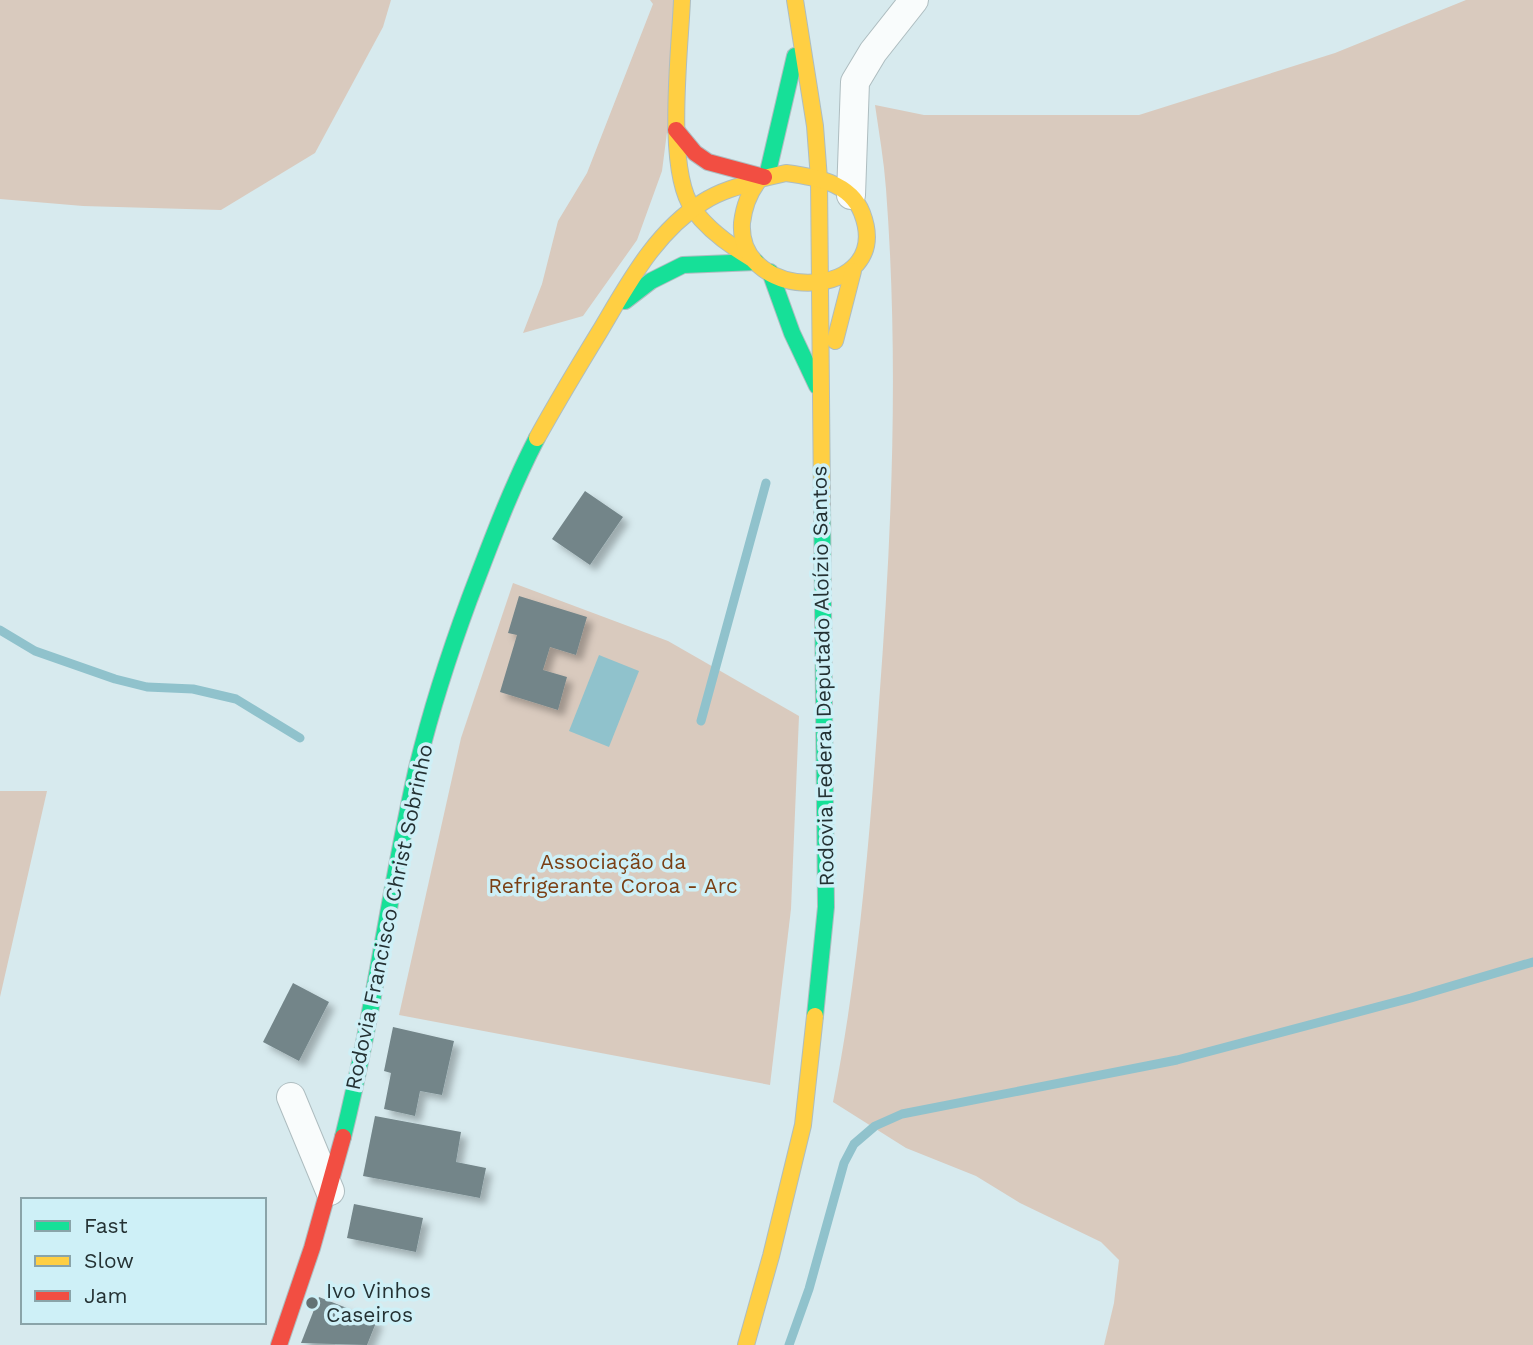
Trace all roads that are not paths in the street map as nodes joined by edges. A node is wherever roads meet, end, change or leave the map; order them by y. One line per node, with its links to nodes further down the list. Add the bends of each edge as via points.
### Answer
1 (682, 0): 5 (main road)
2 (795, 0): 4 (main road, Rodovia Federal Deputado Aloízio Santos)
3 (914, 0): 8 (street, via 855,82)
4 (801, 30): 6 (main road); 7 (main road, Rodovia Federal Deputado Aloízio Santos); 8 (main road)
5 (676, 130): 6 (main road, via 708,162); 9 (main road, via 680,174)
6 (763, 178): 7 (main road, via 799,174); 9 (main road, Rodovia Francisco Christ Sobrinho, via 724,190); 10 (main road, via 746,204 742,231)
7 (819, 179): 8 (main road); 13 (main road, Rodovia Federal Deputado Aloízio Santos)
8 (846, 192): 11 (main road, via 864,219 866,232)
9 (692, 208): 10 (main road, via 723,241); 14 (main road, Rodovia Francisco Christ Sobrinho, via 644,259)
10 (753, 260): 12 (main road); 14 (main road, Rodovia Francisco Christ Sobrinho, via 684,265 651,281)
11 (853, 271): 13 (main road); 15 (main road)
12 (770, 272): 13 (main road); 15 (main road, via 792,333)
13 (820, 283): 15 (main road, Rodovia Federal Deputado Aloízio Santos)
14 (612, 310): 17 (main road, Rodovia Francisco Christ Sobrinho, via 514,485 444,668 403,828 356,1082)
15 (821, 389): 19 (main road, Rodovia Federal Deputado Aloízio Santos, via 826,906 803,1125)
16 (291, 1097): 17 (street)
17 (330, 1191): 18 (main road, Rodovia Francisco Christ Sobrinho)
18 (279, 1345)
19 (746, 1345)

